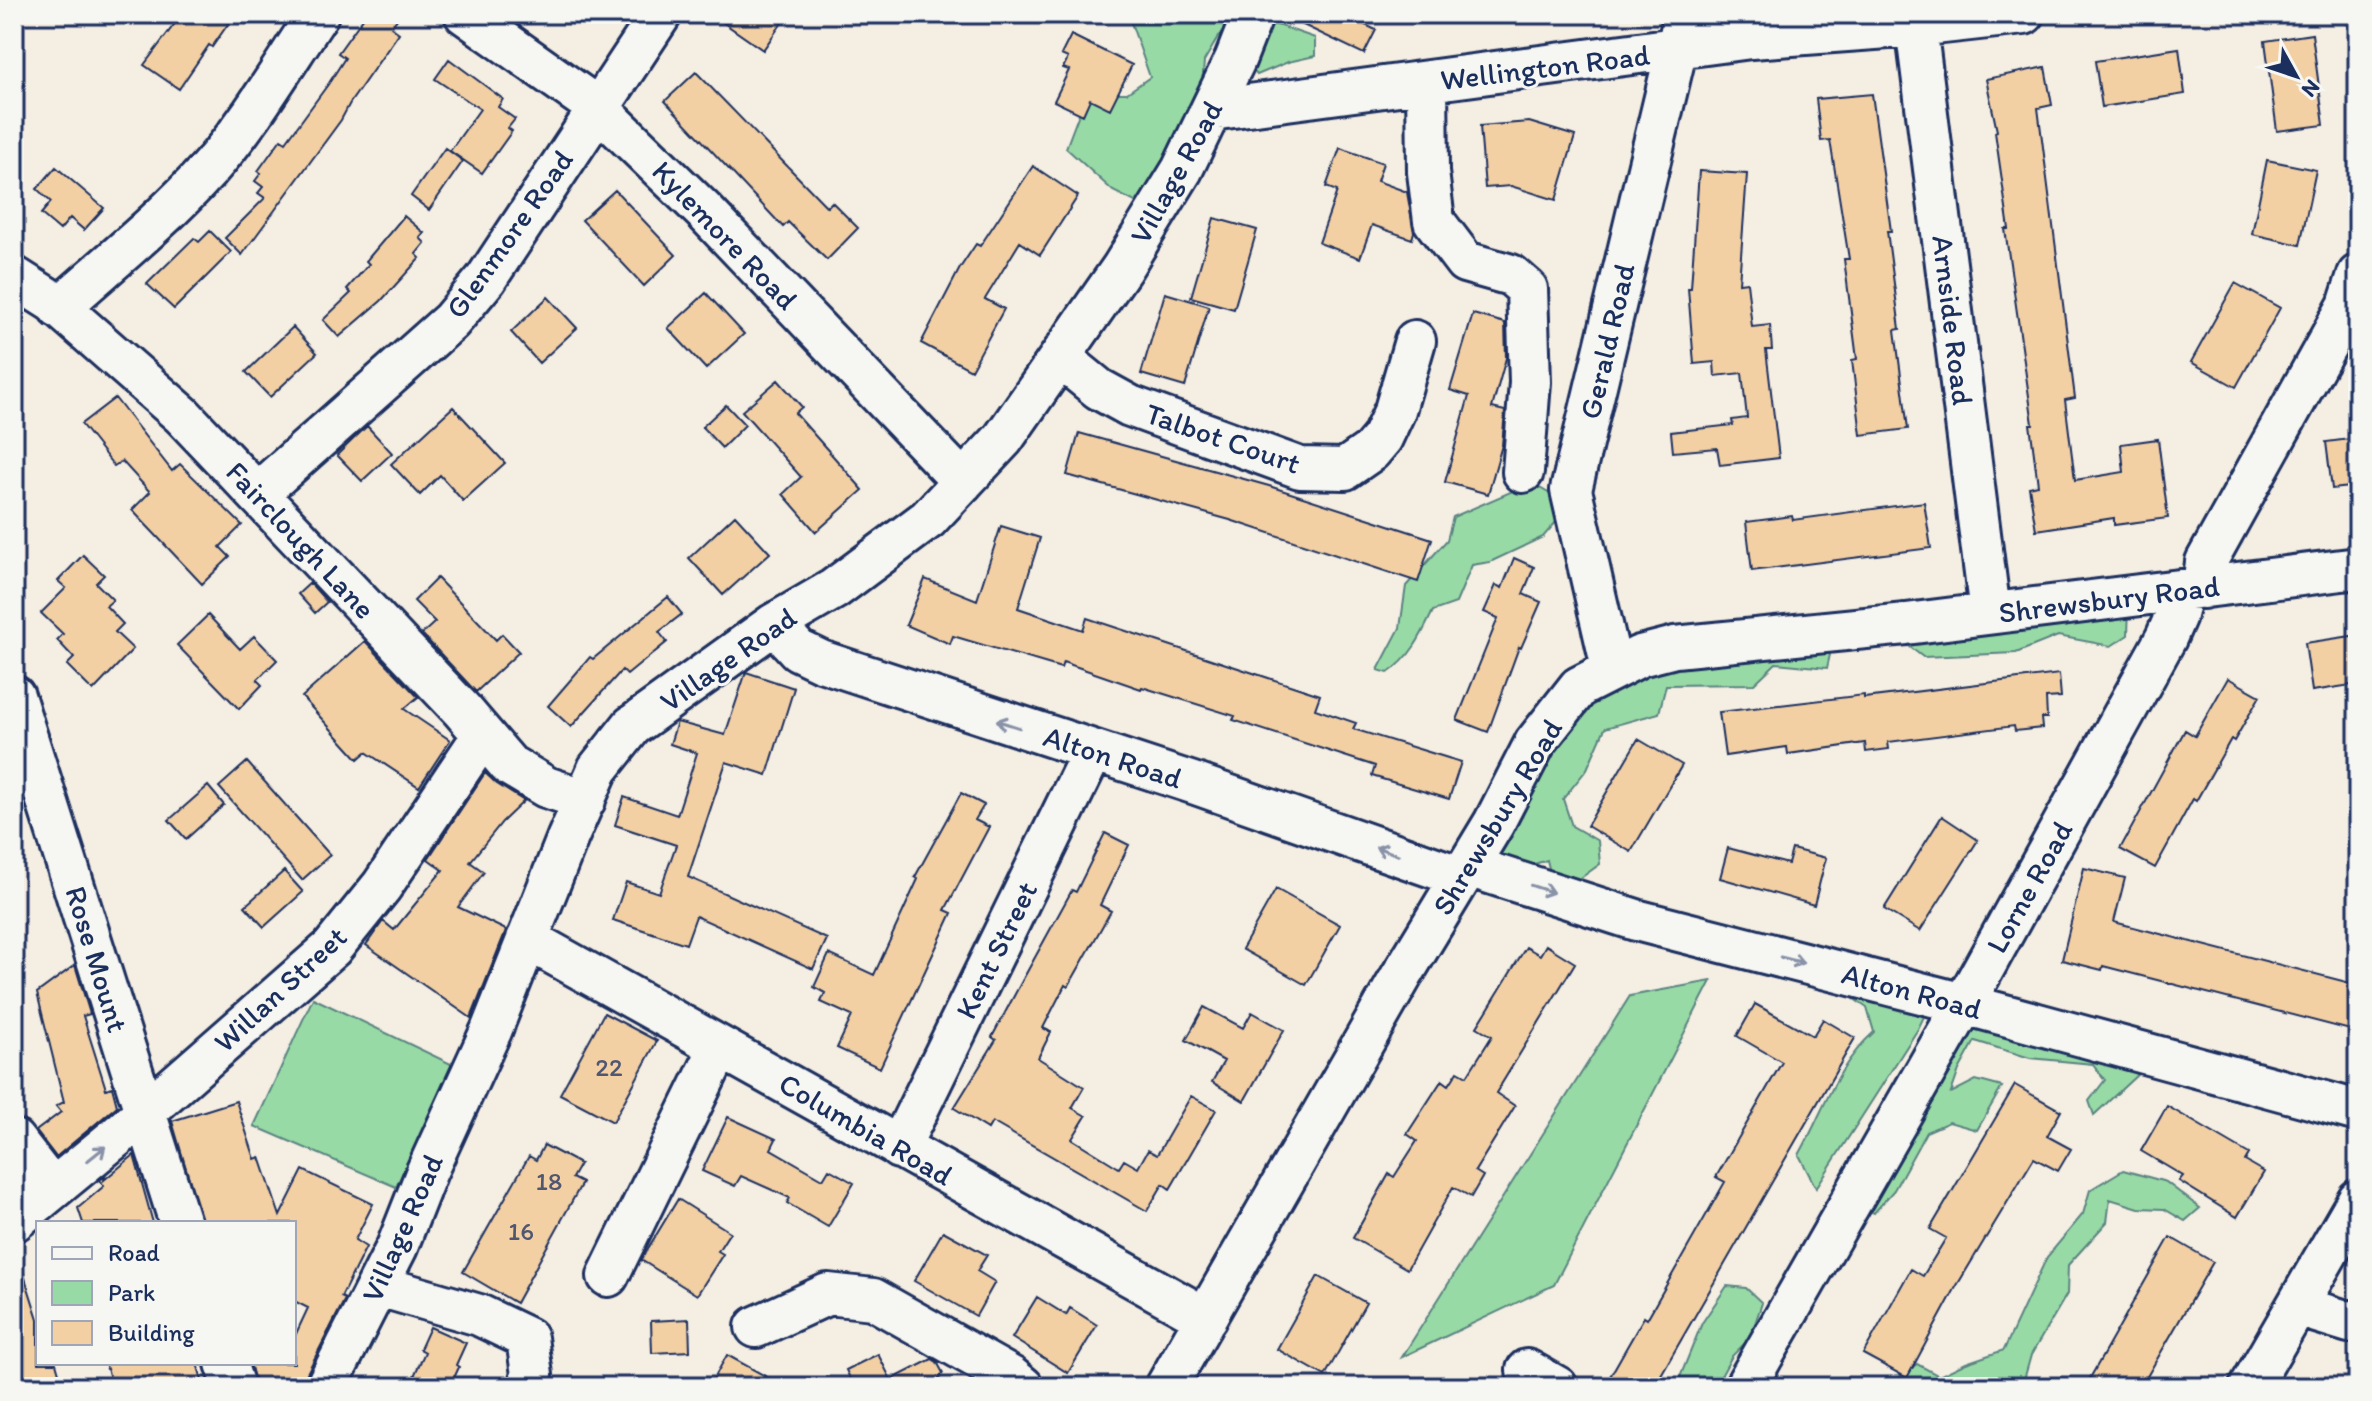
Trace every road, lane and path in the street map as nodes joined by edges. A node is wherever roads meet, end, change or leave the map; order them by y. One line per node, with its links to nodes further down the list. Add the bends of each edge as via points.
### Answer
1 (318, 14): 13 (street, via 208,171)
2 (465, 14): 9 (street, Kylemore Road)
3 (661, 14): 9 (street, Glenmore Road)
4 (1253, 14): 10 (street, Village Road)
5 (2024, 14): 6 (street, Wellington Road)
6 (1916, 26): 7 (street, Wellington Road, via 1751,38); 21 (street, Arnside Road)
7 (1681, 32): 8 (street, Wellington Road); 23 (street, Gerald Road, via 1571,490)
8 (1427, 82): 10 (street, Wellington Road); 16 (street, via 1434,221 1465,262 1511,275 1527,289 1530,382)
9 (598, 108): 17 (street, Kylemore Road); 18 (street, Glenmore Road, via 486,279 451,321)
10 (1211, 110): 15 (street, Village Road, via 1182,170)
11 (2358, 275): 20 (street, Lorne Road, via 2348,306)
12 (14, 277): 13 (street, Fairclough Lane)
13 (59, 308): 18 (street, Fairclough Lane, via 182,415)
14 (1415, 341): 15 (street, Talbot Court, via 1382,438 1345,469 1300,468 1130,406)
15 (1061, 358): 17 (street, Village Road, via 1003,439)
16 (1523, 472)
17 (963, 482): 22 (street, Village Road, via 928,519 834,589)
18 (258, 493): 25 (street, Fairclough Lane)
19 (2358, 568): 20 (street, Shrewsbury Road)
20 (2192, 589): 21 (street, Shrewsbury Road); 30 (street, Lorne Road)
21 (1990, 613): 23 (street, Shrewsbury Road, via 1675,647)
22 (774, 624): 26 (street, Alton Road, one-way to 22, via 821,661 798,650); 27 (street, Village Road, via 632,726 598,769)
23 (1612, 668): 28 (street, Shrewsbury Road, via 1579,687 1535,743)
24 (16, 708): 33 (street, Rose Mount)
25 (483, 735): 27 (street, Fairclough Lane, via 509,765 546,787); 33 (street, Willan Street, via 382,886 332,948)
26 (1093, 751): 28 (street, Alton Road, one-way to 26); 35 (street, Kent Street)
27 (585, 800): 29 (street, Village Road)
28 (1464, 872): 30 (street, Alton Road, one-way to 30); 43 (street, Shrewsbury Road)
29 (527, 939): 31 (street, Columbia Road); 41 (street, Village Road)
30 (1964, 1004): 32 (street, Alton Road); 52 (street, Lorne Road)
31 (720, 1047): 35 (street, Columbia Road); 40 (street)
32 (2358, 1111)
33 (143, 1112): 36 (street, Willan Street, one-way to 33); 39 (street, Rose Mount)
34 (14, 1140): 36 (street)
35 (899, 1148): 43 (street, Columbia Road)
36 (52, 1189): 38 (street, Willan Street)
37 (2358, 1200): 42 (street)
38 (14, 1221)
39 (179, 1221)
40 (608, 1276)
41 (379, 1286): 48 (street, Village Road); 49 (street, via 479,1315 527,1338 532,1375)
42 (2297, 1306): 44 (street); 53 (street)
43 (1206, 1318): 51 (street, Shrewsbury Road)
44 (2358, 1320)
45 (756, 1327): 50 (street, via 828,1294 873,1299)
46 (227, 1365): 47 (street)
47 (234, 1387)
48 (326, 1387)
49 (528, 1387)
50 (1023, 1387)
51 (1166, 1387)
52 (1745, 1387)
53 (2250, 1387)

